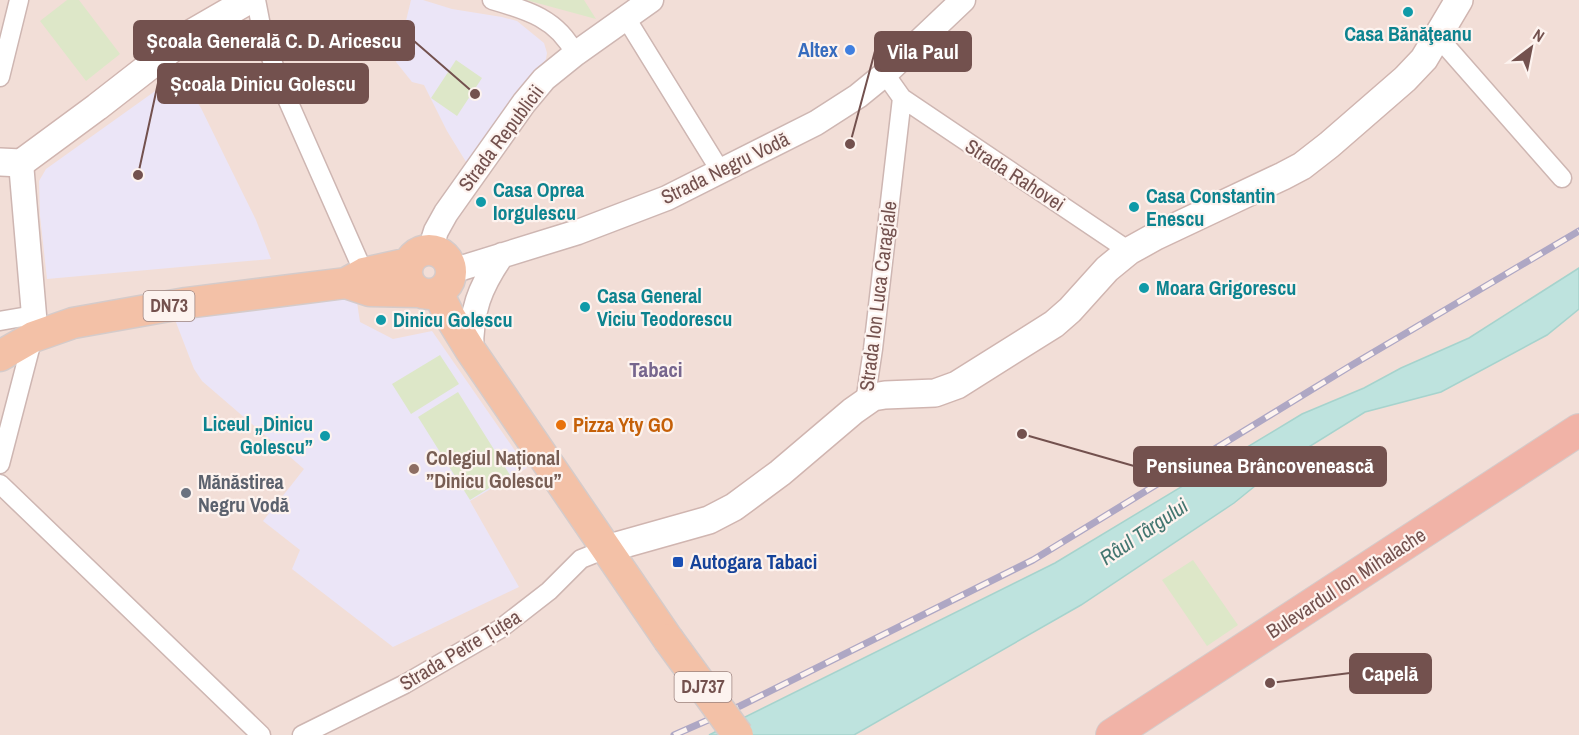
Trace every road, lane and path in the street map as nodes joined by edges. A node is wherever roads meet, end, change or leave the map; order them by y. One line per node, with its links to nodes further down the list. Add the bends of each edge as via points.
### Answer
1 (19, 0): 12 (street)
2 (249, 0): 14 (main road, via 192,33 98,107)
3 (256, 0): 20 (street, via 263,36)
4 (492, 0): 10 (street, via 540,16 561,33)
5 (651, 0): 8 (street, Strada Republicii)
6 (963, 0): 11 (street, Strada Negru Vodă / DN73)
7 (1460, 0): 9 (main road)
8 (626, 18): 10 (street, Strada Republicii); 15 (street)
9 (1438, 38): 16 (street); 17 (main road, via 1405,79 1302,166)
10 (574, 54): 19 (street, Strada Republicii, via 524,103)
11 (885, 74): 13 (street); 15 (street, Strada Negru Vodă / DN73, via 816,123)
12 (0, 77)
13 (902, 98): 17 (street, Strada Rahovei); 26 (street, Strada Ion Luca Caragiale)
14 (10, 162): 23 (street)
15 (721, 172): 18 (street, Strada Negru Vodă / DN73, via 624,215)
16 (1562, 178)
17 (1130, 251): 26 (main road, via 1054,324 957,385 935,393 885,394)
18 (502, 255): 21 (street, Strada Negru Vodă / DN73); 24 (street, via 477,298 471,324)
19 (420, 256): 20 (main road, Strada Negru Vodă / DN73); 21 (main road, via 407,276 410,282); 21 (main road, via 442,254 447,259)
20 (355, 278): 21 (main road, Strada Negru Vodă / DN73, via 370,291); 23 (main road, Strada Negru Vodă / DN73)
21 (436, 285): 24 (main road)
22 (0, 321): 23 (street)
23 (34, 326): 25 (main road, Strada Negru Vodă / DN73); 28 (street)
24 (471, 351): 30 (main road, DJ737)
25 (0, 356)
26 (865, 402): 30 (main road, Strada Ion Luca Caragiale, via 734,507 709,520)
27 (1579, 430): 34 (highway, Bulevardul Ion Mihalache)
28 (0, 464)
29 (0, 484): 31 (street)
30 (606, 549): 32 (street, Strada Petre Țuțea, via 580,559 549,591 500,629 405,684); 33 (main road, DJ737, bridge)
31 (261, 735)
32 (302, 735)
33 (738, 735)
34 (1112, 735)

